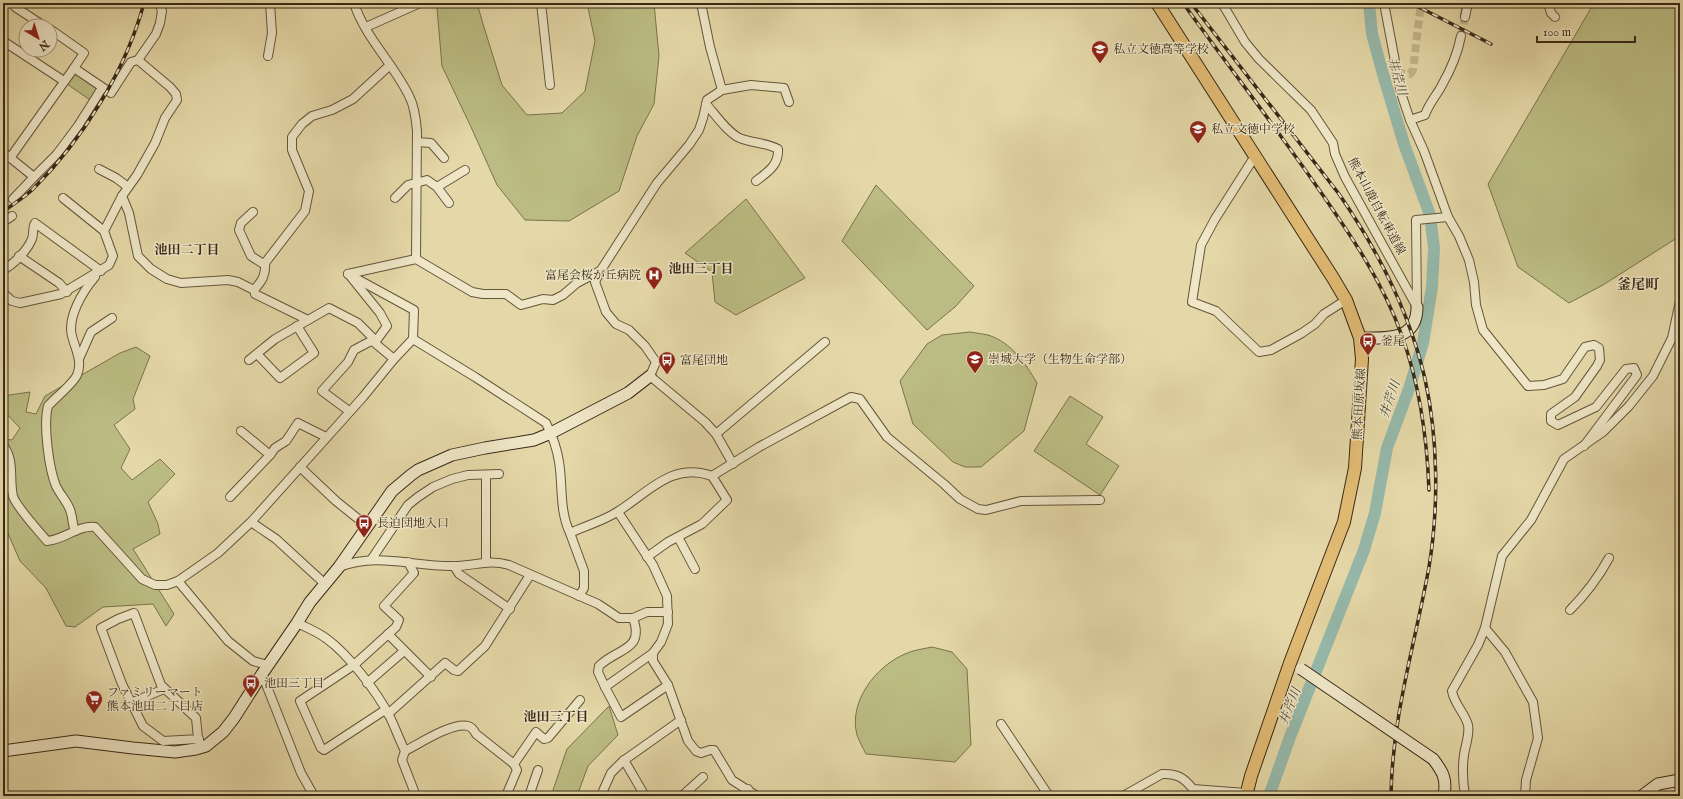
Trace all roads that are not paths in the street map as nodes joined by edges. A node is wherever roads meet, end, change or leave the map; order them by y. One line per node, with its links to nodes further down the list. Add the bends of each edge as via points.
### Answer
1 (159, 3): 21 (street, via 162,11 156,34)
2 (270, 3): 20 (street, via 272,33)
3 (354, 3): 16 (street)
4 (420, 3): 16 (street)
5 (541, 3): 25 (street)
6 (701, 3): 27 (street)
7 (1157, 3): 33 (main road, 熊本田原坂線)
8 (1222, 3): 67 (street, 熊本山鹿自転車道線, via 1250,48 1311,110 1333,142 1344,177)
9 (1384, 3): 30 (street, via 1401,93)
10 (1468, 3): 13 (street)
11 (1548, 3): 14 (street)
12 (15, 7): 15 (street)
13 (1465, 17)
14 (1555, 17)
15 (32, 18)
16 (366, 27): 22 (street)
17 (58, 35): 23 (street, via 84,53)
18 (1461, 36): 30 (street, via 1442,85 1425,115)
19 (3, 41): 24 (street)
20 (268, 56)
21 (138, 60): 26 (street, via 131,62 111,93); 41 (street, via 170,87 177,100 164,118 155,143)
22 (390, 65): 31 (street, via 410,99 415,116); 55 (street, via 353,99 332,110 312,116 292,137 292,150 309,191 308,202 305,211)
23 (74, 68): 24 (street); 26 (street)
24 (64, 81): 34 (street)
25 (550, 84)
26 (102, 88): 38 (street, via 78,126)
27 (722, 90): 28 (street, via 751,85 784,88); 29 (street, via 707,100)
28 (789, 102)
29 (706, 104): 39 (street, via 740,139 768,144 778,149 778,157 773,168); 57 (street, via 699,130 657,183)
30 (1410, 120): 50 (street)
31 (417, 142): 35 (street, via 431,143); 40 (street)
32 (3, 152): 34 (street)
33 (1255, 156): 63 (main road, 熊本田原坂線); 63 (street, via 1201,245 1192,302 1216,311 1259,352 1271,350 1302,333)
34 (10, 158): 38 (street)
35 (444, 158)
36 (100, 169): 41 (street)
37 (466, 170): 42 (street)
38 (34, 177): 46 (street)
39 (756, 181)
40 (417, 183): 42 (street, via 427,180); 45 (street, via 408,185); 54 (street)
41 (128, 187): 43 (street)
42 (437, 187): 47 (street)
43 (122, 196): 52 (street); 60 (street, via 129,213 138,256 151,269 167,279 181,283 228,280)
44 (62, 198): 52 (street)
45 (395, 198)
46 (13, 199)
47 (449, 203)
48 (253, 212): 55 (street, via 241,223 239,230 251,256)
49 (12, 216): 51 (street)
50 (1448, 217): 67 (street, via 1416,220); 86 (street, via 1469,260 1483,330 1528,386 1544,385 1563,379 1585,347 1594,345 1598,348 1600,360 1597,366 1575,397 1551,414 1551,421 1558,424 1596,407 1626,369 1634,368 1637,375)
51 (3, 222)
52 (104, 230): 58 (street, via 113,256 109,265)
53 (19, 256): 56 (street); 58 (street, via 32,238 35,223); 61 (street, via 59,283)
54 (416, 259): 57 (street, via 472,292 506,294 521,305 553,300); 59 (street)
55 (266, 265): 60 (street, via 263,280)
56 (3, 270)
57 (601, 270): 79 (street, via 595,282 606,312 616,324 629,330 645,346 656,362)
58 (101, 271): 61 (street); 76 (street, via 86,288 74,310 71,334)
59 (348, 274): 72 (street, via 414,310); 73 (street, via 380,313 386,326)
60 (254, 290): 69 (street, via 255,294)
61 (67, 292): 65 (street, via 20,303)
62 (3, 294): 65 (street)
63 (1346, 300): 71 (main road, 熊本田原坂線)
64 (1680, 300): 86 (street, via 1672,338 1653,376 1629,406 1603,432)
65 (12, 301): 66 (street)
66 (3, 305)
67 (1417, 307): 71 (street, via 1416,320 1406,332 1396,337)
68 (112, 318): 76 (street, via 91,332)
69 (308, 320): 70 (street); 73 (street, via 329,308 358,323)
70 (297, 326): 75 (street); 75 (street, via 314,353 280,378)
71 (1360, 338): 123 (main road, 熊本田原坂線, via 1362,359 1355,468 1344,522)
72 (413, 339): 77 (street); 82 (street, via 546,423)
73 (376, 341): 77 (street, via 376,344); 80 (street, via 354,350 348,362 322,391)
74 (825, 342): 83 (street)
75 (257, 354): 78 (street)
76 (79, 359): 98 (street, via 78,374 48,406 46,413 48,448 56,485 71,513 71,523)
77 (394, 359): 80 (street)
78 (250, 360)
79 (650, 376): 82 (street, via 628,393); 83 (street)
80 (349, 411): 84 (street)
81 (241, 431): 87 (street)
82 (551, 433): 97 (street, via 534,440 452,455 418,470 392,491); 99 (street, via 559,462 563,509)
83 (716, 434): 88 (street)
84 (326, 437): 87 (street, via 298,423 286,441); 89 (street)
85 (3, 446): 98 (street, via 8,452 11,466 13,497 47,541 56,541)
86 (1584, 446): 118 (street, via 1564,459 1531,520 1502,556)
87 (270, 455): 93 (street)
88 (733, 464): 92 (street); 94 (street, via 850,397 860,399 887,437 960,499 978,509 986,510 1022,501)
89 (300, 467): 96 (street); 97 (street)
90 (499, 474): 91 (street)
91 (486, 475): 103 (street, via 468,475 452,479 418,497 408,506); 105 (street)
92 (712, 476): 95 (street, via 700,471 678,473 662,481); 100 (street, via 727,500 702,524)
93 (230, 498)
94 (1100, 500)
95 (618, 512): 99 (street); 101 (street)
96 (251, 522): 110 (street, via 218,553); 111 (street, via 276,539)
97 (367, 526): 107 (street)
98 (75, 531): 110 (street, via 88,526 95,527 147,582 167,585)
99 (570, 532): 112 (street, via 584,571 584,588)
100 (678, 537): 101 (street); 108 (street)
101 (646, 557): 115 (street, via 653,565 667,596)
102 (1609, 558): 114 (street, via 1590,588)
103 (371, 560): 104 (street); 107 (street)
104 (408, 562): 106 (street); 119 (street, via 414,573 384,606 399,620)
105 (486, 562): 106 (street); 109 (street, via 496,561)
106 (454, 566): 113 (street, via 459,574)
107 (339, 567): 111 (street)
108 (695, 569)
109 (530, 575): 112 (street); 113 (street)
110 (178, 581): 124 (street, via 228,641)
111 (324, 583): 117 (street)
112 (579, 596): 116 (street, via 598,604 619,618)
113 (510, 609): 125 (street, via 485,646 458,671 445,663)
114 (1570, 610)
115 (668, 612): 116 (street, via 647,612); 121 (street, via 668,624 661,642)
116 (633, 618): 128 (street, via 637,629 636,639 630,646 599,666 598,672)
117 (297, 623): 122 (street, via 328,639); 124 (street)
118 (1485, 628): 157 (street, via 1452,691 1468,724 1462,773); 158 (street, via 1505,652 1533,702 1538,738 1526,780)
119 (388, 634): 120 (street); 122 (street)
120 (404, 650): 125 (street); 126 (street)
121 (653, 653): 127 (street, via 653,661); 128 (street)
122 (354, 665): 126 (street); 132 (street, via 300,701 321,748 324,750)
123 (1295, 666): 145 (main road, 熊本田原坂線); 156 (street, bridge, via 1434,759 1445,780)
124 (265, 670): 135 (street, via 223,732 215,739); 146 (street, via 302,773)
125 (430, 677): 132 (street)
126 (367, 682): 132 (street)
127 (668, 685): 128 (street, via 621,718); 133 (street)
128 (605, 687)
129 (164, 689): 131 (street); 131 (street, via 134,613 118,619 101,628); 135 (street, via 196,718)
130 (580, 700): 139 (street, via 548,738 544,739 536,732)
131 (131, 703): 135 (street, via 143,726 163,741)
132 (387, 712): 137 (street)
133 (681, 720): 138 (street); 143 (street, via 688,741 696,751 701,753 714,750 732,780)
134 (1001, 724): 154 (street)
135 (200, 743): 136 (street, via 175,752 76,741)
136 (3, 751)
137 (405, 751): 139 (street, via 454,726 468,726); 147 (street, via 402,760)
138 (624, 760): 144 (street, via 611,773); 150 (street)
139 (514, 764): 148 (street, via 517,770)
140 (538, 770): 149 (street)
141 (703, 777): 151 (street)
142 (1680, 780): 159 (street, via 1658,784)
143 (748, 789): 152 (street); 153 (street)
144 (603, 794)
145 (1246, 794): 155 (street, via 1193,789 1184,778 1169,773 1162,774)
146 (314, 796)
147 (416, 796)
148 (506, 796)
149 (529, 796)
150 (645, 796)
151 (682, 796)
152 (740, 796)
153 (757, 796)
154 (1049, 796)
155 (1123, 796)
156 (1444, 796)
157 (1465, 796)
158 (1525, 796)
159 (1642, 796)

